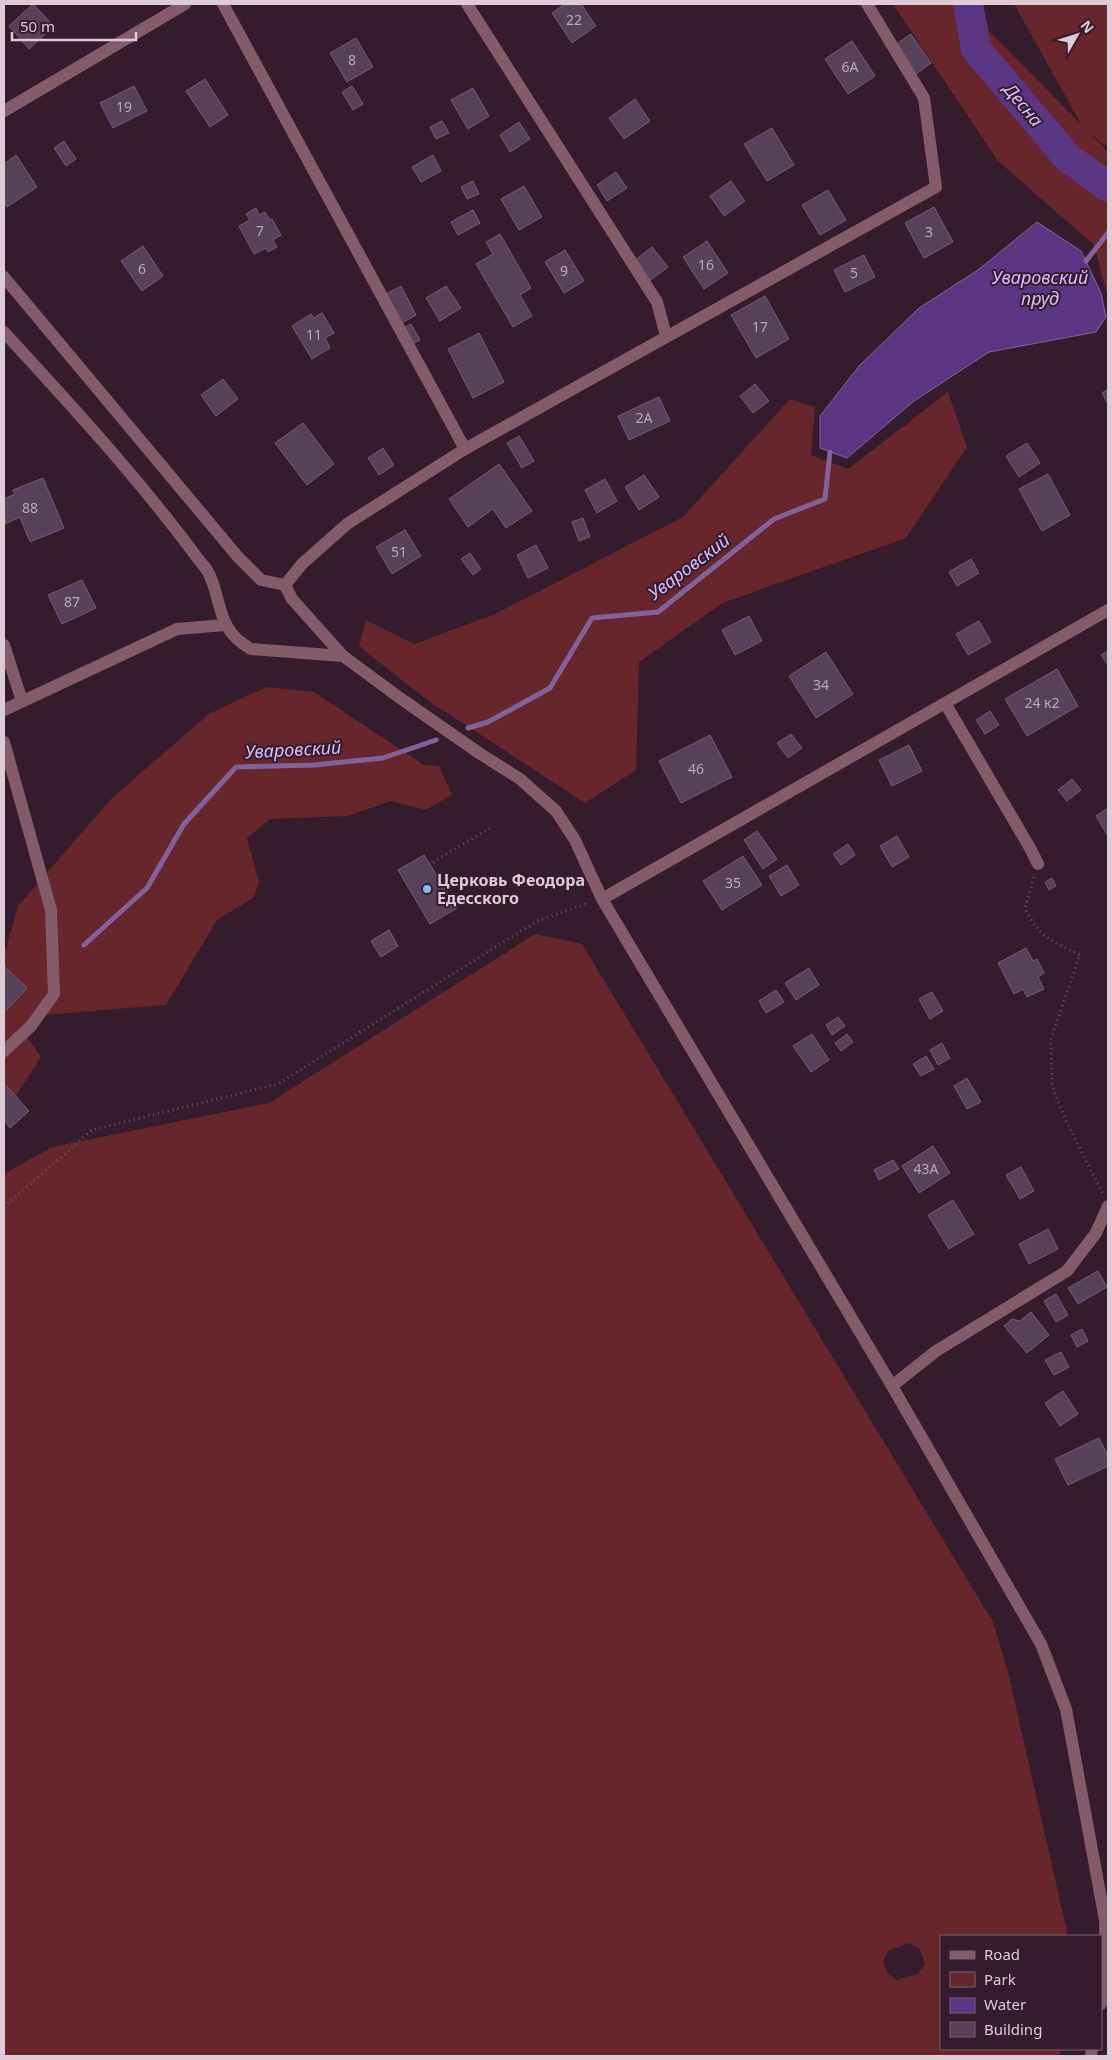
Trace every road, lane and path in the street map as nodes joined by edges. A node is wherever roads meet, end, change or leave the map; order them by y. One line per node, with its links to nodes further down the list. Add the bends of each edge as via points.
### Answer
1 (185, 4): 5 (street)
2 (223, 4): 9 (street)
3 (467, 4): 8 (street, via 657,302)
4 (867, 4): 8 (street, via 924,98 936,187)
5 (4, 111)
6 (4, 277): 10 (street, via 238,558 261,580)
7 (4, 332): 12 (street, via 164,512 210,575)
8 (666, 336): 9 (street)
9 (465, 449): 10 (street, via 347,524 302,564)
10 (285, 585): 14 (street, via 292,599)
11 (1108, 610): 16 (street)
12 (225, 626): 14 (street, via 251,649); 15 (street, via 177,629)
13 (4, 645): 15 (street)
14 (343, 656): 22 (street, via 520,779 556,811 575,840)
15 (22, 701): 17 (street)
16 (945, 703): 21 (street); 22 (street)
17 (4, 710)
18 (4, 742): 23 (street, via 51,910 54,994 31,1026)
19 (490, 828): 20 (path)
20 (433, 862)
21 (1038, 864): 24 (path, via 1025,908 1031,922 1042,936 1080,955 1051,1039 1052,1086)
22 (602, 899): 25 (path, via 536,921 278,1084 92,1130); 26 (street)
23 (4, 1051)
24 (1108, 1206): 26 (street, via 1096,1233 1067,1271 936,1351)
25 (4, 1207)
26 (892, 1386): 27 (street, via 1041,1644 1066,1709 1105,1920 1106,1974)
27 (1102, 1998)

